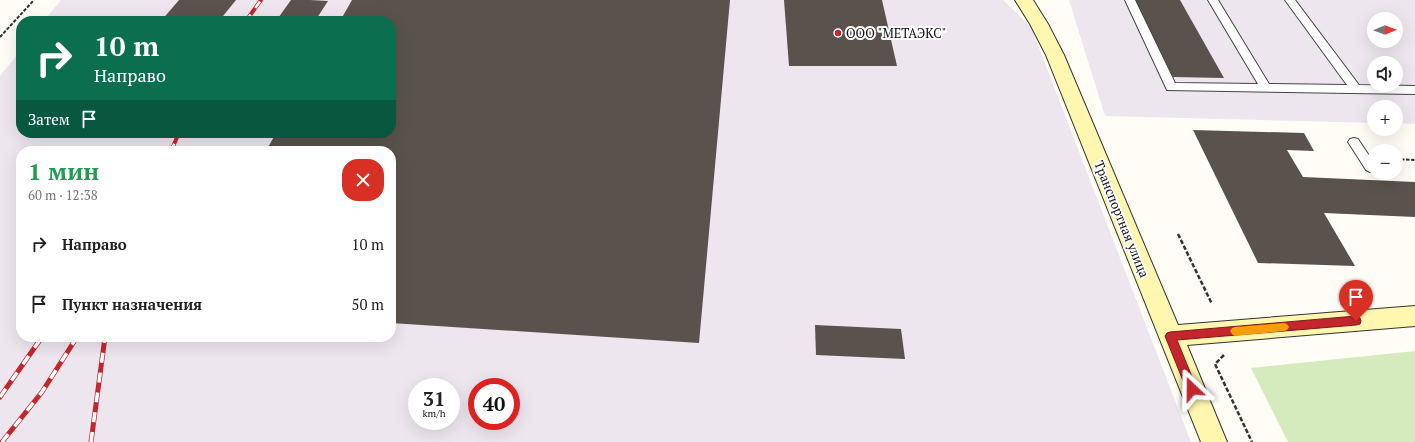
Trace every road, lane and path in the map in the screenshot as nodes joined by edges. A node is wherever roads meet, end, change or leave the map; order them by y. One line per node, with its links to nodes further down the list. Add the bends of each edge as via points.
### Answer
1 (34, 0): 6 (path)
2 (1024, 0): 19 (street, Транспортная улица, via 1055,55)
3 (1130, 0): 9 (lane, via 1171,87)
4 (1213, 0): 9 (lane)
5 (1290, 0): 10 (lane)
6 (19, 16)
7 (16, 20): 8 (path)
8 (0, 37)
9 (1266, 88): 10 (lane)
10 (1356, 89): 11 (lane)
11 (1415, 90)
12 (1354, 142): 15 (lane)
13 (1403, 159): 14 (path)
14 (1415, 160)
15 (1367, 162)
16 (1178, 234): 17 (path)
17 (1212, 304)
18 (1415, 316): 19 (street)
19 (1170, 336): 21 (street, Транспортная улица)
20 (1228, 350): 22 (path, via 1214,364)
21 (1214, 442)
22 (1252, 442)

